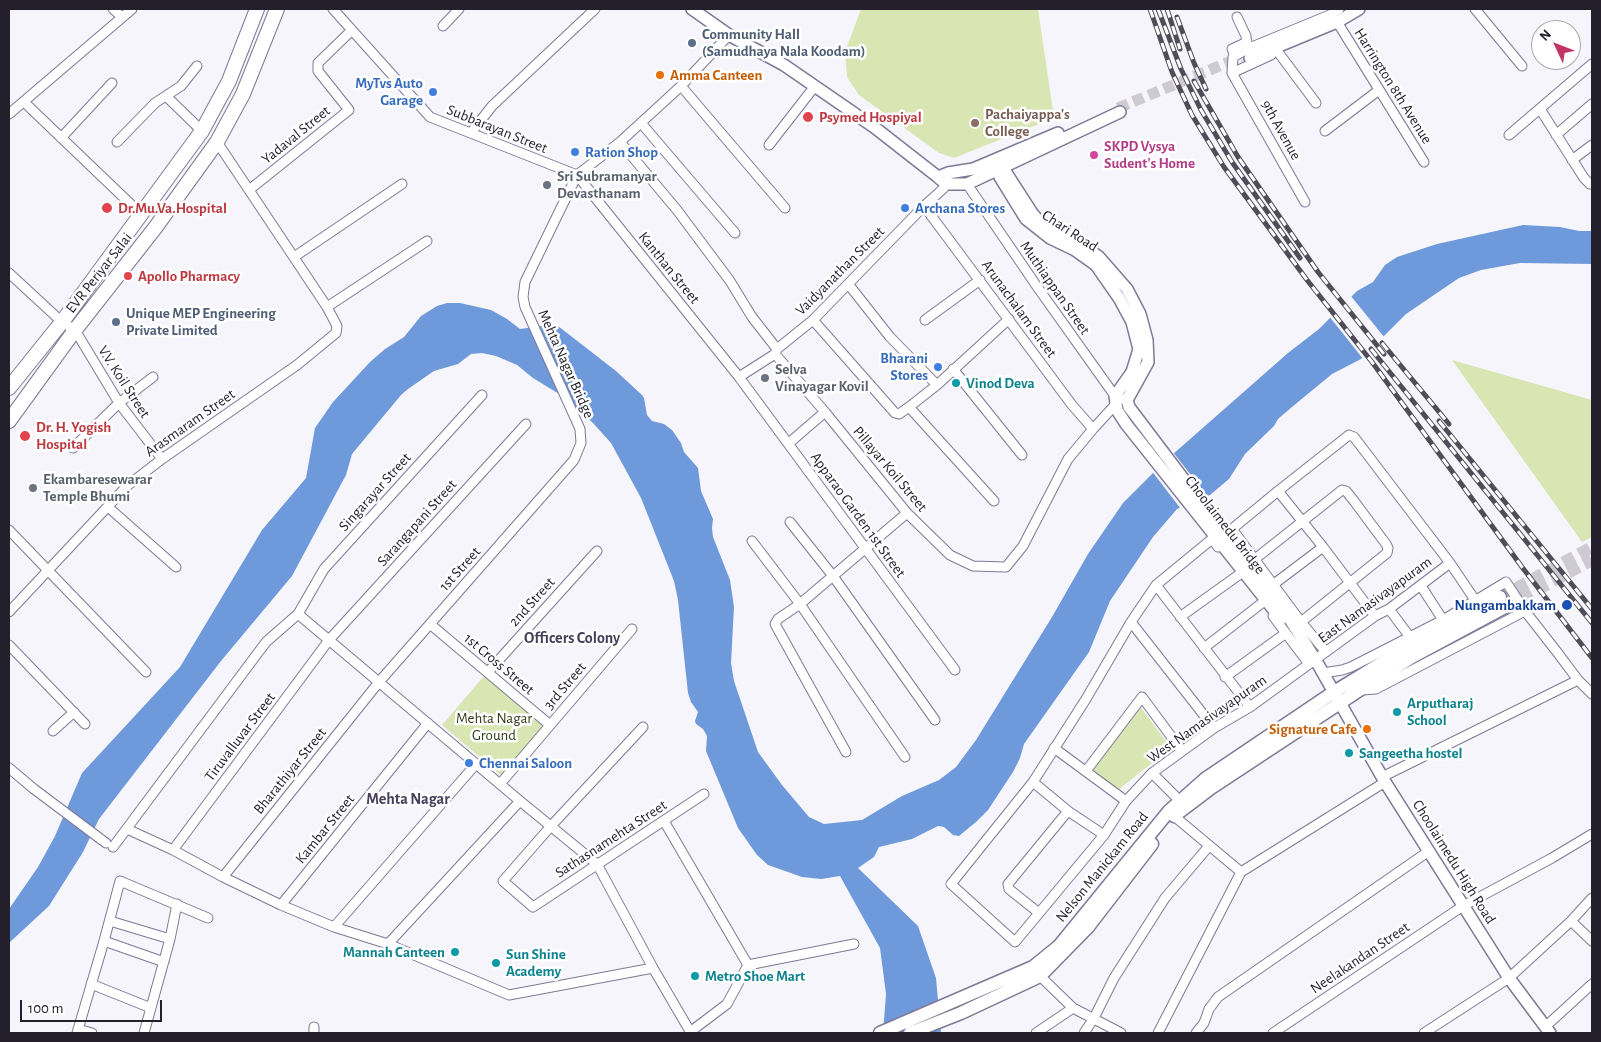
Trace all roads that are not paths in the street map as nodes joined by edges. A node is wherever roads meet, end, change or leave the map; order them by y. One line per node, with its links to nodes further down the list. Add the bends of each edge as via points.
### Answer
1 (113, 9): 15 (street)
2 (132, 9): 15 (street)
3 (257, 9): 37 (main road, EVR Periyar Salai, via 229,81)
4 (277, 9): 44 (main road, EVR Periyar Salai, via 243,94)
5 (333, 9): 18 (street, Subbarayan Street)
6 (459, 9): 17 (street)
7 (595, 9): 39 (street, via 492,106)
8 (692, 9): 19 (street)
9 (1339, 9): 20 (street)
10 (1346, 9): 20 (street, via 1335,17)
11 (1359, 9): 20 (street, via 1337,22)
12 (1366, 9): 16 (street)
13 (1475, 9): 24 (street)
14 (1238, 17): 20 (street)
15 (122, 18): 31 (street)
16 (1339, 25): 21 (street); 29 (street, Harrington 8th Avenue)
17 (443, 26)
18 (352, 30): 39 (street, Subbarayan Street, via 430,117); 56 (street, Yadaval Street, via 318,63 318,71 349,110)
19 (729, 35): 27 (street); 28 (street)
20 (1248, 51): 25 (street, via 1232,57)
21 (1278, 52): 25 (street); 32 (street)
22 (1592, 64): 34 (street)
23 (197, 66): 30 (street, via 181,86)
24 (1522, 66)
25 (1232, 73): 57 (street, 9th Avenue)
26 (112, 83): 42 (street)
27 (681, 86): 36 (street); 59 (street)
28 (815, 86): 46 (street); 52 (street)
29 (1379, 90): 38 (street); 49 (street, Harrington 8th Avenue)
30 (166, 96): 37 (street); 43 (street)
31 (24, 102): 35 (street); 42 (street)
32 (1316, 103)
33 (1592, 104): 41 (street)
34 (1540, 109): 40 (street); 41 (street)
35 (9, 114)
36 (641, 123): 45 (street); 61 (street)
37 (202, 131): 60 (main road, EVR Periyar Salai)
38 (1325, 131)
39 (470, 133): 51 (street, Subbarayan Street)
40 (1509, 135)
41 (1556, 135): 48 (street)
42 (61, 138): 60 (street)
43 (117, 142)
44 (217, 142): 56 (street); 72 (main road, EVR Periyar Salai, via 156,228)
45 (620, 142): 51 (street); 73 (street, Pillayar Koil Street, via 730,281)
46 (769, 145)
47 (1592, 145): 48 (street)
48 (1572, 160): 53 (street)
49 (1424, 162)
50 (1000, 169): 52 (street, via 1119,110); 55 (street); 80 (street, Chari Road, via 1040,221 1099,257 1127,289 1140,314 1147,340 1148,362)
51 (577, 175): 76 (street, Kanthan Street); 91 (street, Mehta Nagar Bridge, via 526,279 523,297 580,429 580,448)
52 (944, 178): 55 (street); 58 (street, Vaidyanathan Street, via 944,188)
53 (1589, 183)
54 (402, 184): 63 (street)
55 (968, 184): 80 (street, Muthiappan Street)
56 (249, 190): 63 (street)
57 (1305, 202)
58 (924, 206): 65 (street, Arunachalam Street); 66 (street, Vaidyanathan Street)
59 (785, 208)
60 (142, 216): 71 (main road, EVR Periyar Salai)
61 (735, 233)
62 (427, 241): 67 (street)
63 (294, 257): 67 (street)
64 (9, 273): 71 (street)
65 (980, 280): 68 (street, Arunachalam Street); 70 (street)
66 (849, 284): 69 (street, Vaidyanathan Street); 77 (street, via 890,337)
67 (327, 307): 90 (street, Arasmaram Street, via 337,326 336,333 297,365)
68 (1009, 319): 74 (street); 86 (street, Arunachalam Street)
69 (813, 320): 73 (street, Vaidyanathan Street); 82 (street, via 895,413)
70 (925, 320)
71 (62, 322): 72 (street); 78 (main road, EVR Periyar Salai)
72 (76, 330): 81 (street, V.V. Koil Street); 84 (main road, EVR Periyar Salai)
73 (776, 351): 76 (street, Vaidyanathan Street); 83 (street, Pillayar Koil Street)
74 (953, 369): 77 (street); 89 (street)
75 (153, 377): 81 (street)
76 (739, 377): 87 (street, Apparao Garden 1st Street)
77 (936, 385): 82 (street)
78 (9, 388)
79 (482, 395): 120 (street, Singarayar Street, via 324,569)
80 (1119, 401): 86 (street); 98 (street, Choolaimedu Bridge)
81 (118, 403): 88 (street); 90 (street, V.V. Koil Street)
82 (909, 408): 93 (street)
83 (825, 412): 87 (street); 95 (street, Pillayar Koil Street)
84 (9, 421)
85 (526, 424): 130 (street, Sarangapani Street)
86 (1092, 429): 95 (street, Pillayar Koil Street, via 1068,459 1023,546 1006,567 973,566 950,555)
87 (789, 443): 102 (street, Apparao Garden 1st Street)
88 (73, 448)
89 (1022, 455)
90 (162, 459): 94 (street, Arasmaram Street, via 127,486)
91 (566, 471): 126 (street, 1st Street)
92 (1278, 491): 97 (street); 104 (street, via 1232,529); 105 (street, via 1344,438 1354,437)
93 (994, 501)
94 (108, 507): 106 (street); 107 (street, Arasmaram Street)
95 (907, 513): 102 (street)
96 (790, 522): 109 (street)
97 (1302, 522): 101 (street); 104 (street); 110 (street, via 1342,490 1354,500 1388,548)
98 (1212, 525): 134 (street, Choolaimedu High Road, via 1291,621)
99 (9, 530): 107 (street)
100 (752, 541): 116 (street)
101 (1323, 547): 110 (street); 111 (street)
102 (866, 548): 109 (street); 135 (street, Apparao Garden 1st Street)
103 (597, 550): 137 (street, 2nd Street)
104 (1255, 559): 111 (street)
105 (1450, 563): 113 (street, East Namasivayapuram); 114 (street)
106 (176, 567)
107 (48, 570): 119 (street, Arasmaram Street); 136 (street)
108 (1240, 574): 112 (street, via 1212,539); 115 (street); 122 (street)
109 (833, 576): 116 (street); 147 (street)
110 (1350, 583): 121 (street); 125 (street)
111 (1274, 584): 125 (street)
112 (1156, 586): 122 (street); 124 (street)
113 (1421, 586): 117 (street, East Namasivayapuram); 123 (street)
114 (1475, 600): 118 (street, via 1506,582); 123 (street)
115 (1262, 603): 128 (street); 132 (street)
116 (800, 604): 156 (street, via 775,624); 157 (street)
117 (1389, 610): 121 (street, East Namasivayapuram); 129 (street)
118 (1525, 611): 140 (street); 142 (street, via 1376,689)
119 (9, 612)
120 (298, 614): 130 (street); 173 (street, Singarayar Street, via 266,642)
121 (1375, 616): 133 (street, East Namasivayapuram)
122 (1180, 617): 132 (street)
123 (1443, 620): 129 (street)
124 (1131, 622): 152 (street); 154 (street)
125 (1301, 622): 133 (street)
126 (430, 624): 137 (street, 1st Cross Street); 141 (street, 1st Street)
127 (632, 629): 150 (street, 3rd Street)
128 (1286, 633): 134 (street); 139 (street)
129 (1410, 637): 138 (street, via 1351,667)
130 (329, 640): 141 (street); 177 (street, Tiruvalluvar Street)
131 (9, 645): 146 (street)
132 (1204, 648): 139 (street)
133 (1326, 652): 134 (street, East Namasivayapuram)
134 (1312, 661): 138 (street, Choolaimedu High Road); 145 (street, West Namasivayapuram)
135 (955, 670)
136 (146, 672)
137 (488, 672): 150 (street, 1st Cross Street)
138 (1323, 673): 144 (street, Choolaimedu High Road)
139 (1225, 677): 145 (street)
140 (1578, 680): 143 (street); 162 (street)
141 (379, 682): 148 (street); 181 (street, Bharathiyar Street)
142 (1358, 690): 144 (main road); 144 (main road, via 1502,602 1406,648)
143 (1592, 694)
144 (1337, 698): 162 (street, Choolaimedu High Road); 168 (main road, Nelson Manickam Road, via 1205,779); 170 (main road, Nelson Manickam Road)
145 (1250, 707): 152 (street, West Namasivayapuram)
146 (74, 712): 149 (street); 153 (street)
147 (936, 720)
148 (428, 723): 158 (street); 184 (street, Kambar Street)
149 (85, 724)
150 (550, 725): 164 (street, 3rd Street)
151 (643, 727): 172 (street)
152 (1214, 728): 155 (street, West Namasivayapuram)
153 (53, 731)
154 (1054, 748): 160 (street); 163 (street)
155 (1182, 751): 160 (street, via 1142,698); 161 (street, West Namasivayapuram)
156 (846, 752)
157 (905, 757)
158 (476, 764): 164 (street); 190 (street)
159 (9, 768): 173 (street, Singarayar Street, via 110,845)
160 (1086, 771): 167 (street)
161 (1152, 773): 167 (street, West Namasivayapuram); 168 (street)
162 (1384, 779): 178 (street, Choolaimedu High Road); 180 (street)
163 (1033, 782): 169 (street); 186 (street, West Namasivayapuram, via 951,884 1015,942)
164 (500, 784): 166 (street)
165 (704, 794): 171 (street, Sathasnamehta Street)
166 (520, 801): 172 (street); 194 (street)
167 (1126, 801): 175 (street, West Namasivayapuram)
168 (1180, 801): 211 (main road, Nelson Manickam Road, via 1059,946 1026,971)
169 (1068, 810): 175 (street); 186 (street, via 1008,884 1009,889)
170 (1174, 816): 176 (street); 199 (main road, Nelson Manickam Road, via 1088,927)
171 (664, 821): 179 (street, Sathasnamehta Street); 197 (street)
172 (550, 826): 179 (street); 179 (street, Sathasnamehta Street, via 503,881 533,907)
173 (128, 829): 177 (street)
174 (1592, 834): 185 (street, Neelakandan Street)
175 (1104, 835): 186 (street, West Namasivayapuram)
176 (1209, 846): 180 (street); 205 (street, via 1165,898 1114,978)
177 (173, 850): 181 (street)
178 (1429, 851): 185 (street, Choolaimedu High Road); 217 (street, via 1218,998)
179 (597, 864): 198 (street)
180 (1242, 872): 216 (street)
181 (223, 877): 184 (street)
182 (1592, 898): 189 (street)
183 (177, 904): 187 (street); 188 (street, via 120,881); 191 (street)
184 (281, 905): 190 (street)
185 (1463, 906): 200 (street, Choolaimedu High Road); 218 (street, Neelakandan Street)
186 (1038, 913)
187 (208, 918)
188 (110, 921): 191 (street); 192 (street)
189 (1571, 922): 193 (street); 200 (street)
190 (334, 926): 194 (street)
191 (170, 939): 196 (street)
192 (104, 941): 196 (street); 201 (street)
193 (1592, 941)
194 (388, 944): 198 (street, via 508,995)
195 (854, 944): 197 (street)
196 (164, 962): 203 (street)
197 (748, 965): 208 (street, via 727,1004)
198 (653, 968): 208 (street)
199 (1040, 976): 204 (street); 212 (main road, Nelson Manickam Road)
200 (1508, 978): 206 (street, Choolaimedu High Road); 219 (street)
201 (91, 984): 203 (street); 207 (street)
202 (1592, 984): 206 (street)
203 (151, 1008): 210 (street)
204 (1073, 1008): 205 (street); 213 (street)
205 (1094, 1018): 214 (street); 215 (street)
206 (1548, 1030)
207 (78, 1031): 209 (street)
208 (690, 1032)
209 (92, 1033)
210 (144, 1033)
211 (880, 1033)
212 (910, 1033)
213 (1036, 1033)
214 (1084, 1033)
215 (1121, 1033)
216 (1158, 1033)
217 (1196, 1033)
218 (1273, 1033)
219 (1424, 1033)

